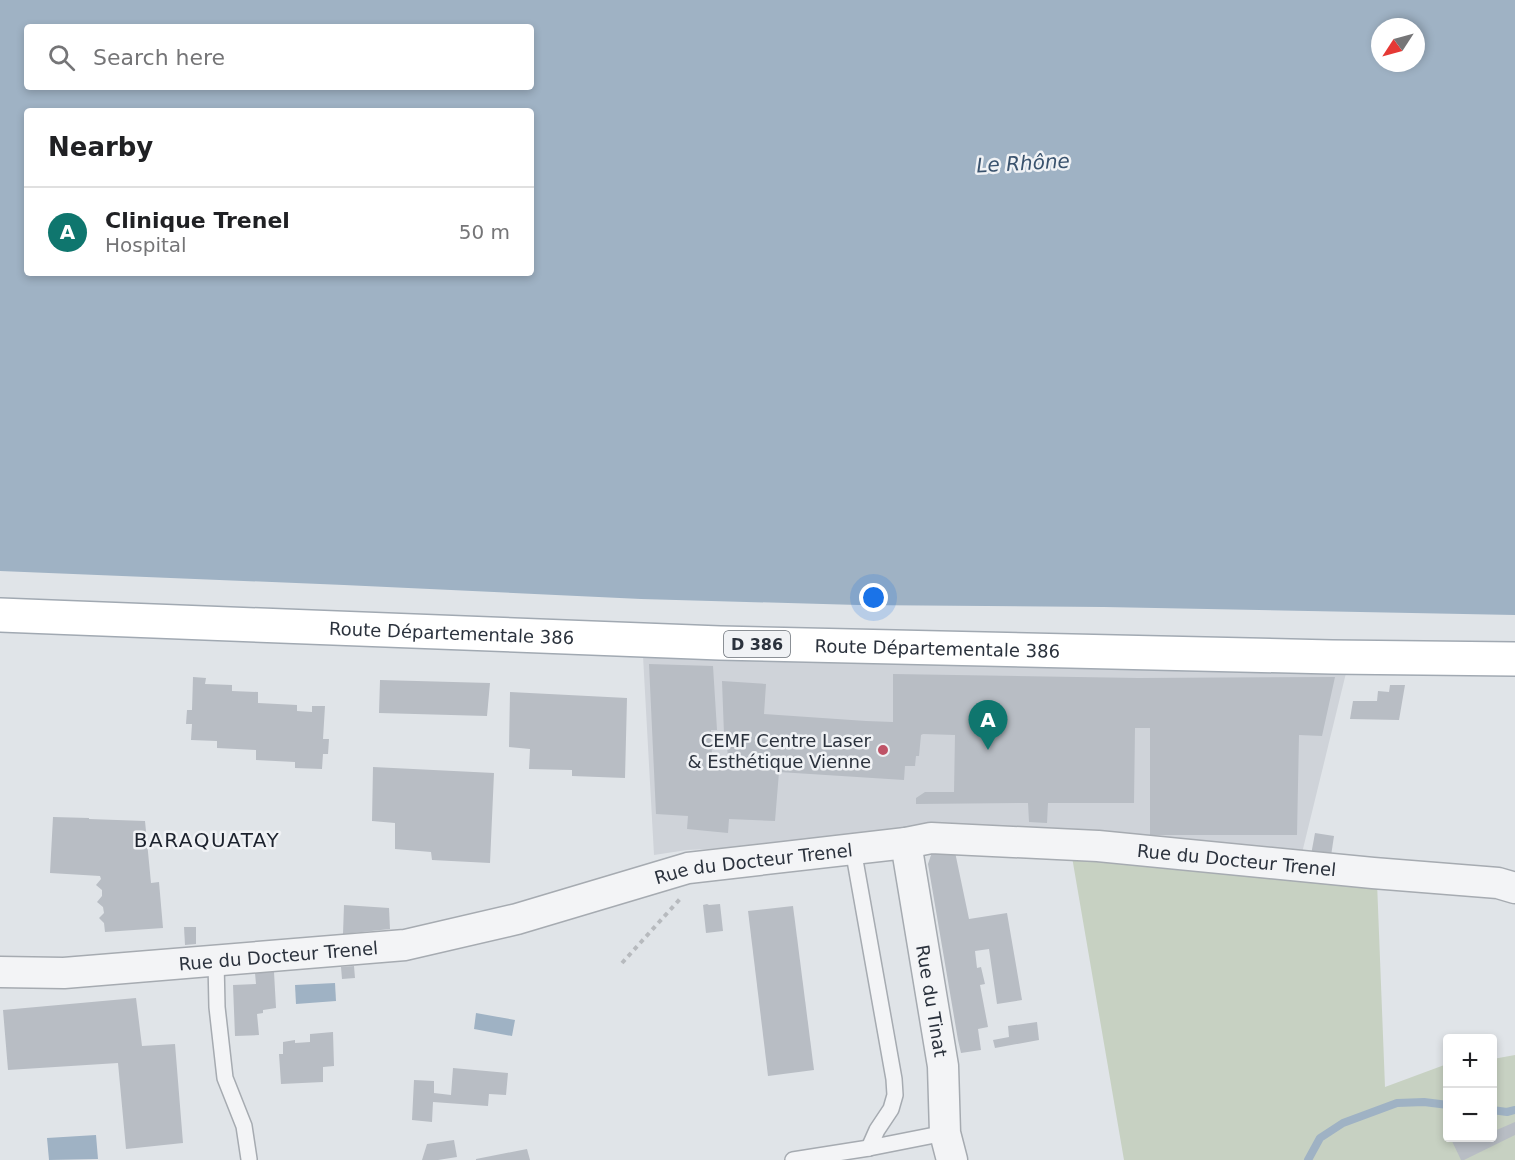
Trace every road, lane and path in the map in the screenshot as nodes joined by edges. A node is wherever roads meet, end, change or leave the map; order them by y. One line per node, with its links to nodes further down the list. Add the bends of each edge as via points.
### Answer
1 (0, 615): 2 (main road, Route Départementale 386 / D 386, via 720,643)
2 (1515, 659)
3 (906, 843): 4 (street, Rue du Docteur Trenel); 6 (street, Rue du Docteur Trenel, via 931,838 1098,846 1498,883); 10 (street, Rue du Tinat, via 943,1066)
4 (853, 849): 5 (street, Rue du Docteur Trenel); 11 (lane, via 894,1079 891,1109)
5 (688, 868): 7 (street, Rue du Docteur Trenel, via 517,919 405,945); 8 (path, via 691,887)
6 (1515, 888)
7 (216, 961): 9 (street, Rue du Docteur Trenel, via 64,973); 12 (lane, via 225,1078 244,1126)
8 (622, 963)
9 (0, 972)
10 (949, 1147): 11 (lane)
11 (869, 1148): 13 (lane)
12 (249, 1159)
13 (793, 1160)

